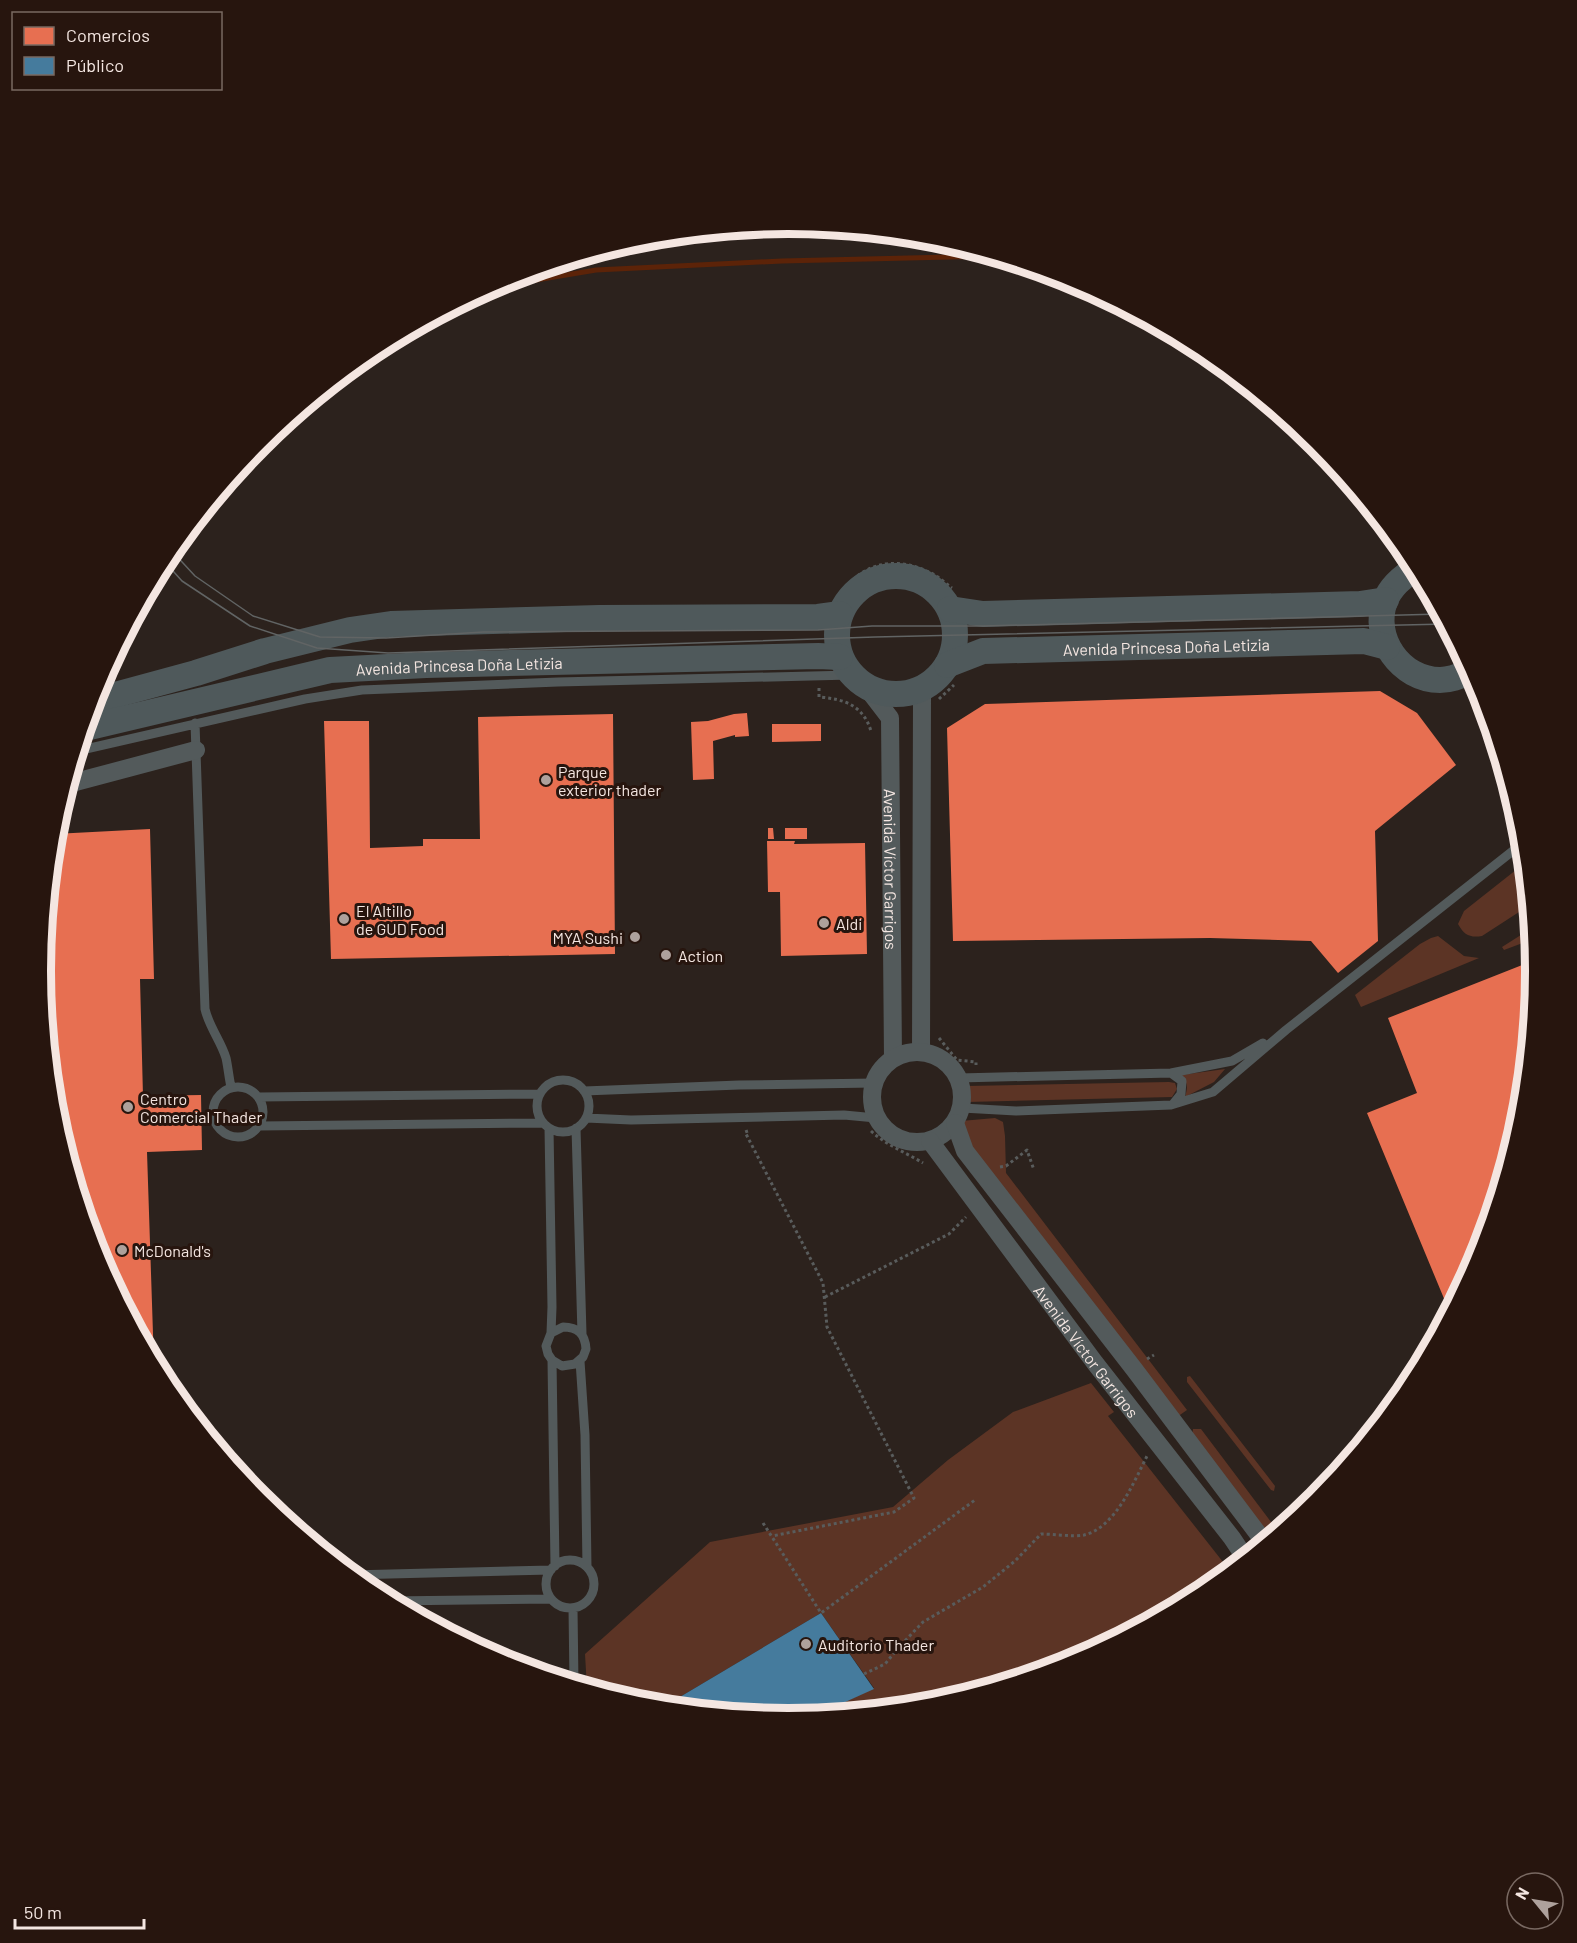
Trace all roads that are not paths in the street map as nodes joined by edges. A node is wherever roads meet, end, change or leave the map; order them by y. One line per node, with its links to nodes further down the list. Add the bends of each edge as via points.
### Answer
1 (1409, 573): 3 (street, via 1398,581)
2 (953, 600): 3 (street, via 983,614 1360,604); 4 (street, via 923,582 903,576 882,577 862,585); 7 (street)
3 (1386, 600): 5 (street, via 1382,624)
4 (838, 606): 6 (street, via 836,634); 10 (street, via 818,617 391,624 265,651)
5 (1387, 647): 7 (street, Avenida Princesa Doña Letizia, via 1364,641 983,651); 8 (street, via 1397,661 1424,678 1441,680)
6 (853, 673): 9 (street, via 896,695); 11 (lane, via 362,690); 12 (street, Avenida Princesa Doña Letizia, via 747,657 349,668); 19 (street, Avenida Víctor Garrigos, via 890,718)
7 (953, 673): 9 (street, via 934,681)
8 (1463, 674)
9 (928, 696): 18 (street, Avenida Víctor Garrigos, via 922,698)
10 (104, 697)
11 (195, 723): 13 (lane); 14 (lane)
12 (93, 726)
13 (85, 750)
14 (196, 750): 15 (street); 23 (lane, via 204,1010 226,1058)
15 (76, 782)
16 (1516, 849): 17 (lane)
17 (1286, 1030): 20 (lane, via 1232,1061); 27 (lane, via 1213,1092)
18 (921, 1052): 19 (street); 21 (street, via 937,1056)
19 (893, 1058): 22 (street)
20 (1171, 1073): 21 (lane); 27 (lane, via 1182,1081 1181,1094)
21 (959, 1078): 28 (street, via 963,1093)
22 (874, 1083): 24 (lane); 30 (street)
23 (231, 1087): 26 (lane, via 249,1089); 31 (lane, via 213,1105 219,1130 242,1137)
24 (584, 1091): 25 (lane, via 564,1080 546,1086); 29 (lane, via 588,1100)
25 (540, 1094): 26 (lane); 32 (lane, via 538,1114)
26 (259, 1097): 31 (lane, via 263,1111)
27 (1171, 1105): 28 (lane)
28 (958, 1116): 34 (street, via 944,1134); 39 (street, Avenida Víctor Garrigos, via 965,1151)
29 (586, 1118): 30 (lane, via 844,1115); 33 (lane)
30 (872, 1124): 34 (street, via 900,1140)
31 (259, 1126): 32 (lane)
32 (546, 1126): 33 (lane, via 562,1132); 35 (lane)
33 (576, 1128): 36 (lane)
34 (930, 1142): 40 (street, Avenida Víctor Garrigos)
35 (551, 1333): 36 (lane, via 563,1327); 37 (lane, via 546,1346)
36 (582, 1334): 38 (lane, via 586,1349)
37 (552, 1360): 38 (lane, via 562,1366); 42 (lane)
38 (580, 1361): 41 (lane)
39 (1261, 1538)
40 (1242, 1553)
41 (587, 1567): 42 (lane, via 567,1561); 46 (lane, via 592,1574 593,1592 589,1600)
42 (553, 1568): 43 (lane); 44 (lane, via 547,1588)
43 (364, 1575)
44 (551, 1599): 45 (lane); 46 (lane)
45 (405, 1601)
46 (573, 1608): 47 (lane)
47 (574, 1677)

